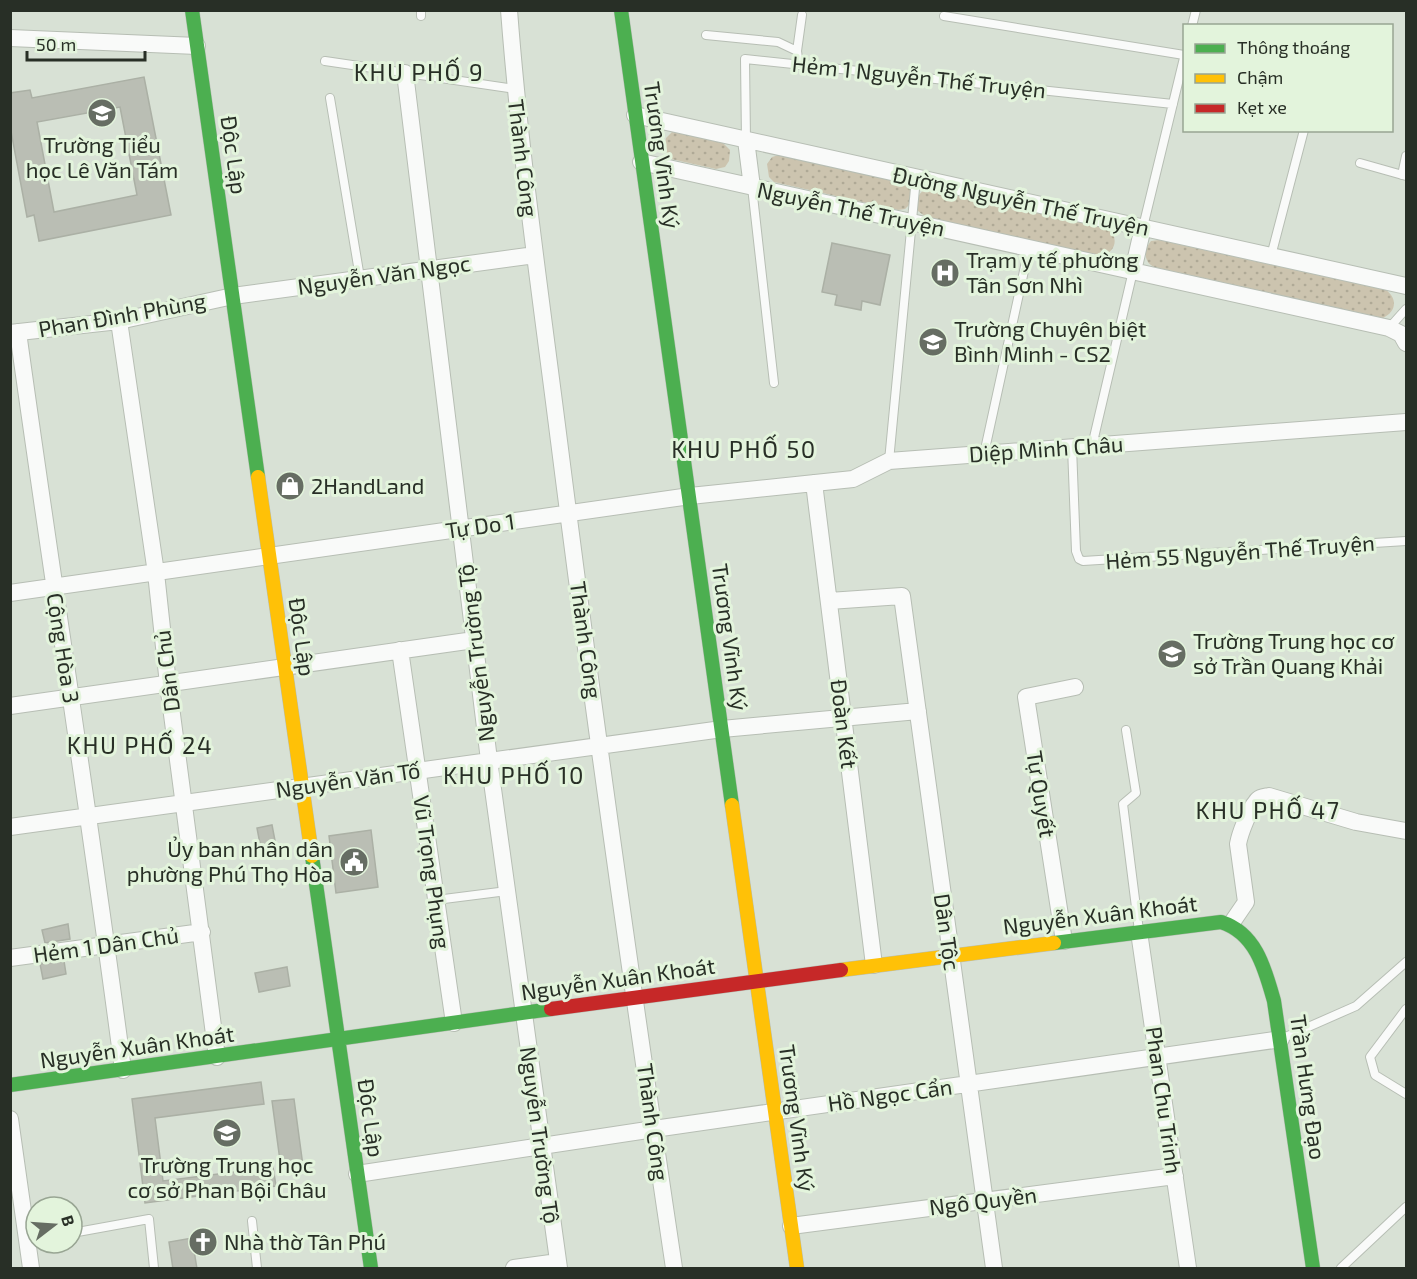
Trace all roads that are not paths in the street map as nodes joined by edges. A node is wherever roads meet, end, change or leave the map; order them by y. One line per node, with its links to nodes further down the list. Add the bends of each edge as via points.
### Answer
1 (192, 10): 8 (street, Độc Lập)
2 (509, 10): 15 (street, Thành Công)
3 (621, 10): 18 (street, Trương Vĩnh Ký)
4 (802, 15): 9 (lane)
5 (944, 16): 10 (lane)
6 (706, 35): 9 (lane, via 778,42)
7 (10, 38): 8 (street)
8 (197, 46): 36 (street, Độc Lập)
9 (797, 51): 13 (lane)
10 (1183, 56)
11 (325, 61): 14 (lane)
12 (1183, 64): 17 (lane)
13 (799, 65): 17 (lane, Hẻm 1 Nguyễn Thế Truyện); 20 (lane, Hẻm 1 Nguyễn Thế Truyện, via 745,59)
14 (405, 73): 15 (lane); 32 (street, Nguyễn Trường Tộ)
15 (515, 89): 30 (street, Thành Công)
16 (330, 98): 34 (lane)
17 (1173, 104): 28 (lane)
18 (635, 115): 20 (street, Đường Nguyễn Thế Truyện); 22 (street, Trương Vĩnh Ký)
19 (1303, 132): 31 (lane)
20 (746, 140): 25 (street, Đường Nguyễn Thế Truyện); 26 (street)
21 (1407, 156): 24 (lane)
22 (642, 162): 26 (street, Nguyễn Thế Truyện); 49 (street, Trương Vĩnh Ký)
23 (1360, 164): 24 (lane)
24 (1404, 175)
25 (916, 178): 27 (lane); 28 (street, Đường Nguyễn Thế Truyện)
26 (752, 187): 27 (street, Nguyễn Thế Truyện); 42 (lane)
27 (912, 222): 29 (street, Nguyễn Thế Truyện); 47 (lane)
28 (1143, 228): 31 (street, Đường Nguyễn Thế Truyện); 33 (street)
29 (1029, 248): 33 (street, Nguyễn Thế Truyện); 46 (lane)
30 (535, 255): 32 (street, Nguyễn Văn Ngọc); 50 (street, Thành Công)
31 (1270, 256): 35 (street, Đường Nguyễn Thế Truyện)
32 (429, 269): 34 (street, Nguyễn Văn Ngọc); 51 (street, Nguyễn Trường Tộ)
33 (1133, 271): 39 (street, Nguyễn Thế Truyện); 44 (lane)
34 (360, 278): 36 (street, Nguyễn Văn Ngọc)
35 (1407, 286)
36 (233, 296): 38 (street, Phan Đình Phùng); 53 (street, Độc Lập)
37 (1407, 309): 39 (lane)
38 (119, 321): 40 (street, Phan Đình Phùng); 54 (street, Dân Chủ)
39 (1389, 328): 41 (street, Nguyễn Thế Truyện, via 1401,333)
40 (14, 333): 55 (street, Cộng Hòa 3)
41 (1407, 343)
42 (774, 383)
43 (1407, 422): 44 (street, Diệp Minh Châu)
44 (1092, 446): 45 (street, Diệp Minh Châu)
45 (1072, 447): 46 (street, Diệp Minh Châu); 52 (lane, Hẻm 55 Nguyễn Thế Truyện, via 1076,551 1083,561)
46 (984, 454): 47 (street, Diệp Minh Châu)
47 (889, 461): 48 (street, Diệp Minh Châu, via 853,479)
48 (814, 483): 49 (street, Diệp Minh Châu); 57 (street, Đoàn Kết)
49 (690, 496): 50 (street, Tự Do 1); 67 (street, Trương Vĩnh Ký)
50 (568, 513): 51 (street, Tự Do 1); 69 (street, Thành Công)
51 (461, 528): 53 (street, Tự Do 1); 58 (street, Nguyễn Trường Tộ)
52 (1407, 541)
53 (270, 556): 54 (street, Tự Do 1); 60 (street, Độc Lập)
54 (156, 573): 55 (street, Tự Do 1); 61 (street, Dân Chủ)
55 (53, 587): 56 (street, Tự Do 1); 63 (street, Cộng Hòa 3)
56 (10, 593)
57 (829, 601): 65 (street, Dân Tộc, via 902,596); 66 (street, Đoàn Kết)
58 (474, 640): 59 (street); 70 (street, Nguyễn Trường Tộ)
59 (400, 650): 60 (street); 71 (street, Vũ Trọng Phụng)
60 (286, 667): 61 (street); 72 (street, Độc Lập)
61 (168, 684): 63 (street); 73 (street, Dân Chủ)
62 (1075, 687): 82 (street, Tự Quyết, via 1026,697)
63 (71, 698): 64 (street); 74 (street, Cộng Hòa 3)
64 (10, 706)
65 (918, 711): 66 (street, Nguyễn Văn Tố); 84 (street, Dân Tộc)
66 (843, 718): 67 (street, Nguyễn Văn Tố); 87 (street, Đoàn Kết)
67 (722, 729): 69 (street, Nguyễn Văn Tố); 88 (street, Trương Vĩnh Ký)
68 (1126, 730): 81 (lane, via 1136,793 1123,804)
69 (600, 745): 70 (street, Nguyễn Văn Tố); 89 (street, Thành Công)
70 (489, 760): 71 (street, Nguyễn Văn Tố); 77 (street, Nguyễn Trường Tộ)
71 (418, 770): 72 (street, Nguyễn Văn Tố); 78 (street, Vũ Trọng Phụng)
72 (303, 787): 73 (street, Nguyễn Văn Tố); 94 (street, Độc Lập)
73 (184, 804): 74 (street, Nguyễn Văn Tố); 80 (street, Dân Chủ)
74 (88, 817): 75 (street, Nguyễn Văn Tố); 83 (street, Cộng Hòa 3)
75 (10, 827)
76 (1407, 831): 79 (street, via 1356,822 1269,796 1260,798 1239,838 1246,902)
77 (507, 891): 78 (lane); 91 (street, Nguyễn Trường Tộ)
78 (436, 900): 92 (street, Vũ Trọng Phụng)
79 (1231, 924): 81 (street, Nguyễn Xuân Khoát, via 1216,922); 93 (street, Trần Hưng Đạo, via 1247,937 1262,964)
80 (202, 932): 83 (street, Hẻm 1 Dân Chủ); 95 (street, Dân Chủ)
81 (1139, 932): 82 (street, Nguyễn Xuân Khoát); 96 (street, Phan Chu Trinh)
82 (1064, 941): 84 (street, Nguyễn Xuân Khoát)
83 (107, 945): 85 (street, Hẻm 1 Dân Chủ); 97 (street, Cộng Hòa 3)
84 (951, 956): 87 (street, Nguyễn Xuân Khoát); 98 (street, Dân Tộc)
85 (10, 958)
86 (1407, 962): 93 (lane, via 1356,1006)
87 (874, 965): 88 (street, Nguyễn Xuân Khoát)
88 (756, 980): 89 (street, Nguyễn Xuân Khoát); 101 (street, Trương Vĩnh Ký)
89 (634, 998): 91 (street, Nguyễn Xuân Khoát); 103 (street, Thành Công)
90 (1407, 1009): 100 (lane, via 1370,1057 1375,1075)
91 (524, 1013): 92 (street, Nguyễn Xuân Khoát); 104 (street, Nguyễn Trường Tộ)
92 (454, 1023): 94 (street, Nguyễn Xuân Khoát)
93 (1281, 1039): 96 (street, Hồ Ngọc Cẩn); 122 (street, Trần Hưng Đạo)
94 (338, 1040): 95 (street, Nguyễn Xuân Khoát); 105 (street, Độc Lập)
95 (217, 1057): 97 (street, Nguyễn Xuân Khoát)
96 (1157, 1057): 98 (street, Hồ Ngọc Cẩn); 106 (street, Phan Chu Trinh)
97 (123, 1070): 99 (street, Nguyễn Xuân Khoát)
98 (968, 1084): 101 (street, Hồ Ngọc Cẩn); 107 (street, Dân Tộc)
99 (10, 1085)
100 (1407, 1094)
101 (775, 1112): 103 (street, Hồ Ngọc Cẩn); 111 (street, Trương Vĩnh Ký)
102 (10, 1119): 110 (street)
103 (654, 1129): 104 (street, Hồ Ngọc Cẩn); 118 (street, Thành Công)
104 (542, 1146): 105 (street, Hồ Ngọc Cẩn); 113 (street, Nguyễn Trường Tộ)
105 (357, 1174): 116 (street, Độc Lập)
106 (1175, 1176): 107 (street, Ngô Quyền); 121 (street, Phan Chu Trinh)
107 (984, 1201): 111 (street, Ngô Quyền); 120 (street, Dân Tộc)
108 (1407, 1207): 123 (lane)
109 (252, 1221): 115 (lane)
110 (24, 1223)
111 (791, 1226): 119 (street, Trương Vĩnh Ký)
112 (84, 1231): 114 (lane, via 149,1219)
113 (558, 1265): 117 (street)
114 (154, 1269)
115 (256, 1269)
116 (371, 1269)
117 (514, 1269)
118 (674, 1269)
119 (797, 1269)
120 (994, 1269)
121 (1188, 1269)
122 (1312, 1269)
123 (1341, 1269)

